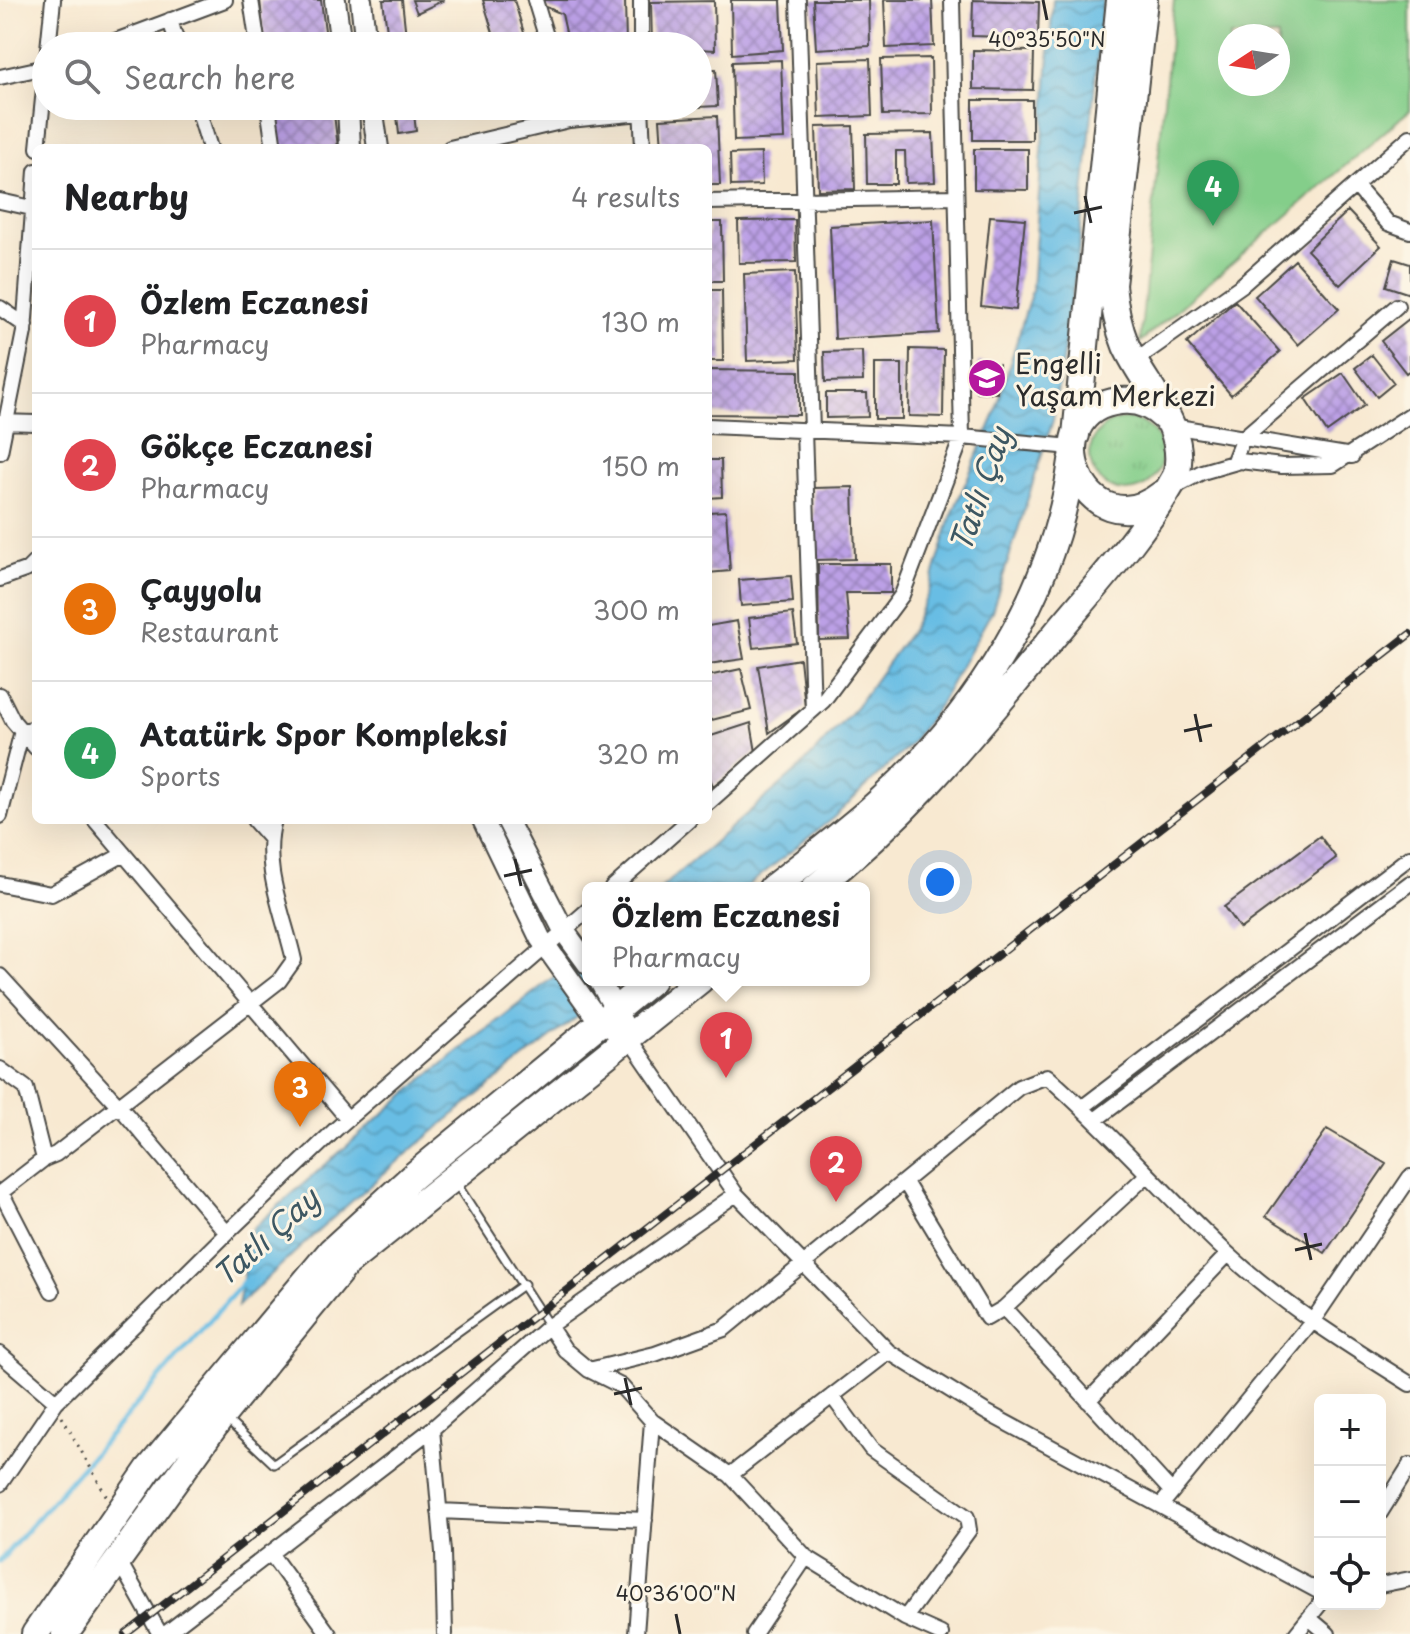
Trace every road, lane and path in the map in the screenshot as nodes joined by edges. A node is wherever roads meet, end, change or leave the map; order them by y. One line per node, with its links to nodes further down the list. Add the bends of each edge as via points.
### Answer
1 (53, 0): 13 (street)
2 (225, 0): 12 (street)
3 (251, 0): 16 (street)
4 (335, 0): 17 (main road)
5 (361, 0): 18 (main road)
6 (535, 0): 19 (street)
7 (641, 0): 20 (street)
8 (798, 0): 40 (street)
9 (952, 0): 39 (street)
10 (1120, 0): 58 (highway)
11 (1144, 0): 49 (highway, via 1112,285 1114,309)
12 (170, 20): 14 (street); 15 (street)
13 (49, 32)
14 (139, 32)
15 (174, 32)
16 (256, 32)
17 (339, 32)
18 (364, 32)
19 (545, 32)
20 (641, 32)
21 (32, 70): 22 (street)
22 (0, 77)
23 (40, 120): 31 (street)
24 (201, 120): 32 (street)
25 (270, 120): 33 (street)
26 (349, 120): 34 (main road)
27 (374, 120): 35 (main road)
28 (544, 120): 36 (street)
29 (642, 120): 37 (street)
30 (1410, 137): 38 (street)
31 (38, 144)
32 (209, 144)
33 (273, 144)
34 (350, 144)
35 (377, 144)
36 (463, 144)
37 (643, 144)
38 (1355, 185): 44 (street, via 1388,223); 49 (street, via 1242,285)
39 (954, 197): 40 (street); 56 (street)
40 (806, 199): 42 (street); 55 (street)
41 (0, 201): 43 (street)
42 (712, 202)
43 (32, 208)
44 (1410, 231)
45 (32, 260): 48 (street)
46 (1397, 306): 57 (street)
47 (0, 308): 48 (street)
48 (28, 329): 51 (street)
49 (1134, 361): 54 (highway)
50 (1410, 415): 60 (street)
51 (4, 422): 52 (street); 59 (street)
52 (32, 423)
53 (712, 426): 55 (street)
54 (1172, 426): 57 (street); 58 (highway, via 1151,407 1113,402 1091,414); 62 (highway, via 1179,462)
55 (808, 430): 56 (street); 66 (street)
56 (962, 437): 58 (street); 66 (street, via 902,595)
57 (1243, 438): 60 (street); 61 (street)
58 (1068, 447): 62 (highway, via 1083,487 1105,504 1146,505); 80 (highway, via 1048,557 987,677 895,787)
59 (0, 452)
60 (1352, 456): 61 (street, via 1333,465)
61 (1233, 463): 62 (street)
62 (1168, 490): 81 (highway, via 940,774 884,832)
63 (32, 565): 64 (street)
64 (0, 579)
65 (0, 695): 67 (street)
66 (813, 710): 68 (street)
67 (29, 730): 69 (street)
68 (712, 799)
69 (0, 816)
70 (102, 824): 77 (street)
71 (258, 824): 76 (street)
72 (273, 824): 76 (street)
73 (485, 824): 86 (main road)
74 (509, 824): 85 (main road)
75 (684, 824): 79 (street)
76 (269, 837): 94 (street, via 294,960)
77 (124, 854): 83 (street, via 51,894); 94 (street)
78 (1410, 857): 99 (street)
79 (619, 882)
80 (779, 882)
81 (822, 882)
82 (1410, 883): 101 (street)
83 (0, 884)
84 (582, 918): 85 (street)
85 (568, 936): 86 (street); 87 (main road)
86 (550, 950): 89 (main road); 100 (street)
87 (582, 956)
88 (0, 976): 98 (street)
89 (582, 985)
90 (583, 986): 95 (main road)
91 (601, 986): 95 (main road)
92 (644, 986): 95 (highway)
93 (692, 986): 96 (highway)
94 (251, 1006): 98 (street); 100 (street)
95 (608, 1014): 96 (main road); 145 (highway, via 331,1251 149,1469)
96 (628, 1037): 105 (highway); 108 (street)
97 (0, 1069): 102 (street, via 26,1088)
98 (119, 1106): 102 (street); 109 (street)
99 (1083, 1107): 101 (street); 106 (street, via 1047,1076 1019,1087)
100 (348, 1119): 109 (street)
101 (1095, 1120): 103 (street)
102 (44, 1159): 107 (street)
103 (1147, 1175): 110 (street); 114 (street)
104 (1410, 1177): 115 (street)
105 (452, 1178): 112 (lane); 124 (highway, via 346,1264)
106 (905, 1182): 111 (street); 114 (street, via 987,1318)
107 (0, 1192): 113 (street)
108 (736, 1194): 111 (street); 116 (street)
109 (227, 1233): 123 (street)
110 (1228, 1254): 115 (street); 122 (street)
111 (806, 1264): 117 (street); 119 (street, via 724,1329)
112 (524, 1284): 116 (lane); 124 (lane, via 274,1464)
113 (52, 1291)
114 (1004, 1308): 122 (street)
115 (1312, 1322): 120 (street); 130 (street)
116 (549, 1326): 119 (street, via 565,1350); 126 (street)
117 (889, 1352): 121 (street); 133 (street, via 986,1412)
118 (0, 1354): 123 (street)
119 (589, 1370): 125 (street, via 621,1386)
120 (1410, 1384)
121 (832, 1396): 128 (street); 143 (street, via 871,1449 967,1517 969,1530)
122 (1088, 1401): 130 (street)
123 (59, 1409): 129 (street); 131 (path)
124 (222, 1416): 138 (highway)
125 (652, 1421): 128 (street); 135 (street)
126 (432, 1429): 134 (street); 136 (street)
127 (1410, 1465): 132 (street)
128 (730, 1475): 137 (street)
129 (0, 1484)
130 (1172, 1492): 133 (street)
131 (106, 1497)
132 (1386, 1503)
133 (1162, 1504): 141 (street)
134 (439, 1511): 135 (street); 149 (street)
135 (645, 1520): 150 (street)
136 (270, 1553): 147 (street); 148 (street)
137 (806, 1557): 143 (street); 151 (street)
138 (119, 1561): 146 (highway); 147 (street)
139 (1410, 1579): 140 (street)
140 (1386, 1584)
141 (1314, 1589)
142 (1315, 1610): 144 (street)
143 (905, 1618): 152 (street)
144 (1309, 1618): 153 (street); 154 (street)
145 (35, 1634)
146 (65, 1634)
147 (162, 1634)
148 (329, 1634)
149 (445, 1634)
150 (636, 1634)
151 (754, 1634)
152 (941, 1634)
153 (1296, 1634)
154 (1328, 1634)

